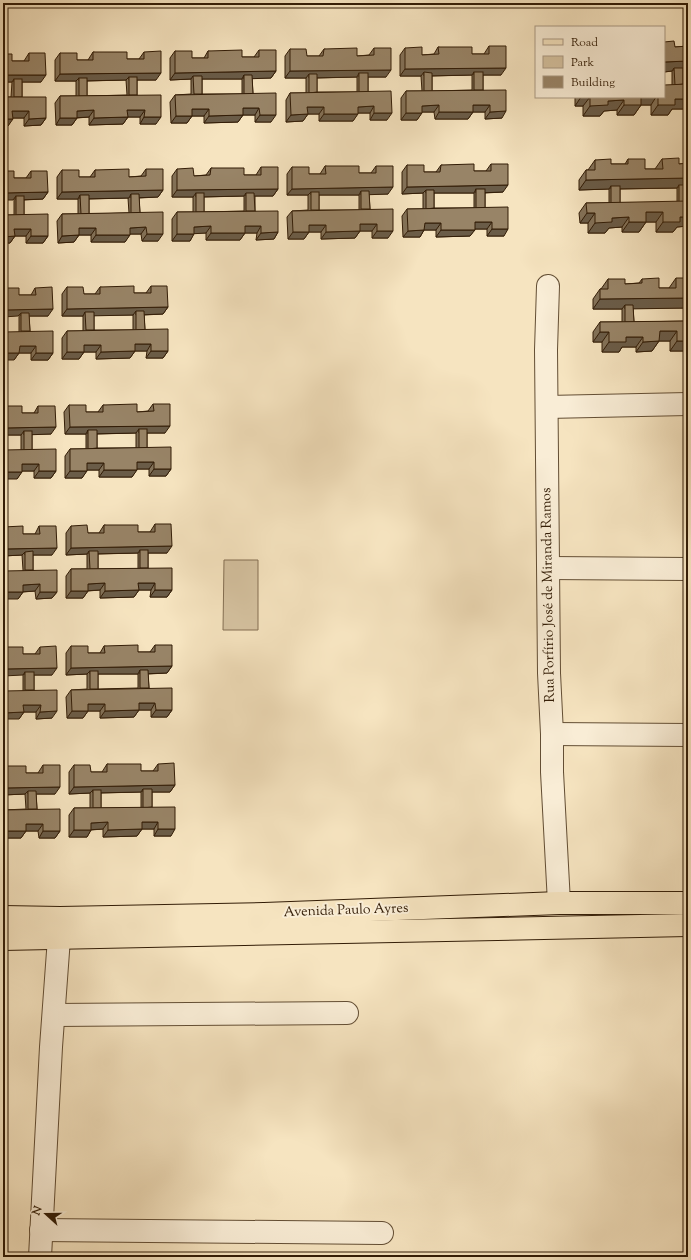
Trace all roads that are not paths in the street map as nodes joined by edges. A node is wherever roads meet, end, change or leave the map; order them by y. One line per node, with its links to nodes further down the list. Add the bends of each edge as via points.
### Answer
1 (548, 286): 3 (street, Rua Porfírio José de Miranda Ramos)
2 (688, 404): 3 (street)
3 (547, 407): 4 (street, Rua Porfírio José de Miranda Ramos)
4 (549, 568): 5 (street); 6 (street, Rua Porfírio José de Miranda Ramos)
5 (688, 569)
6 (552, 734): 7 (street); 8 (street, Rua Porfírio José de Miranda Ramos)
7 (688, 735)
8 (559, 903): 9 (main road, Avenida Paulo Ayres); 12 (main road, Avenida Paulo Ayres, via 272,914); 13 (main road, via 559,910 541,923)
9 (688, 903)
10 (3, 917): 12 (main road, Avenida Paulo Ayres)
11 (688, 925): 13 (main road, Avenida Paulo Ayres)
12 (58, 928): 13 (main road, Avenida Paulo Ayres); 14 (main road, Avenida Paulo Ayres); 16 (street)
13 (505, 930)
14 (3, 939)
15 (347, 1014): 16 (street)
16 (54, 1015): 17 (street)
17 (41, 1230): 18 (street); 19 (street)
18 (382, 1233)
19 (40, 1257)

